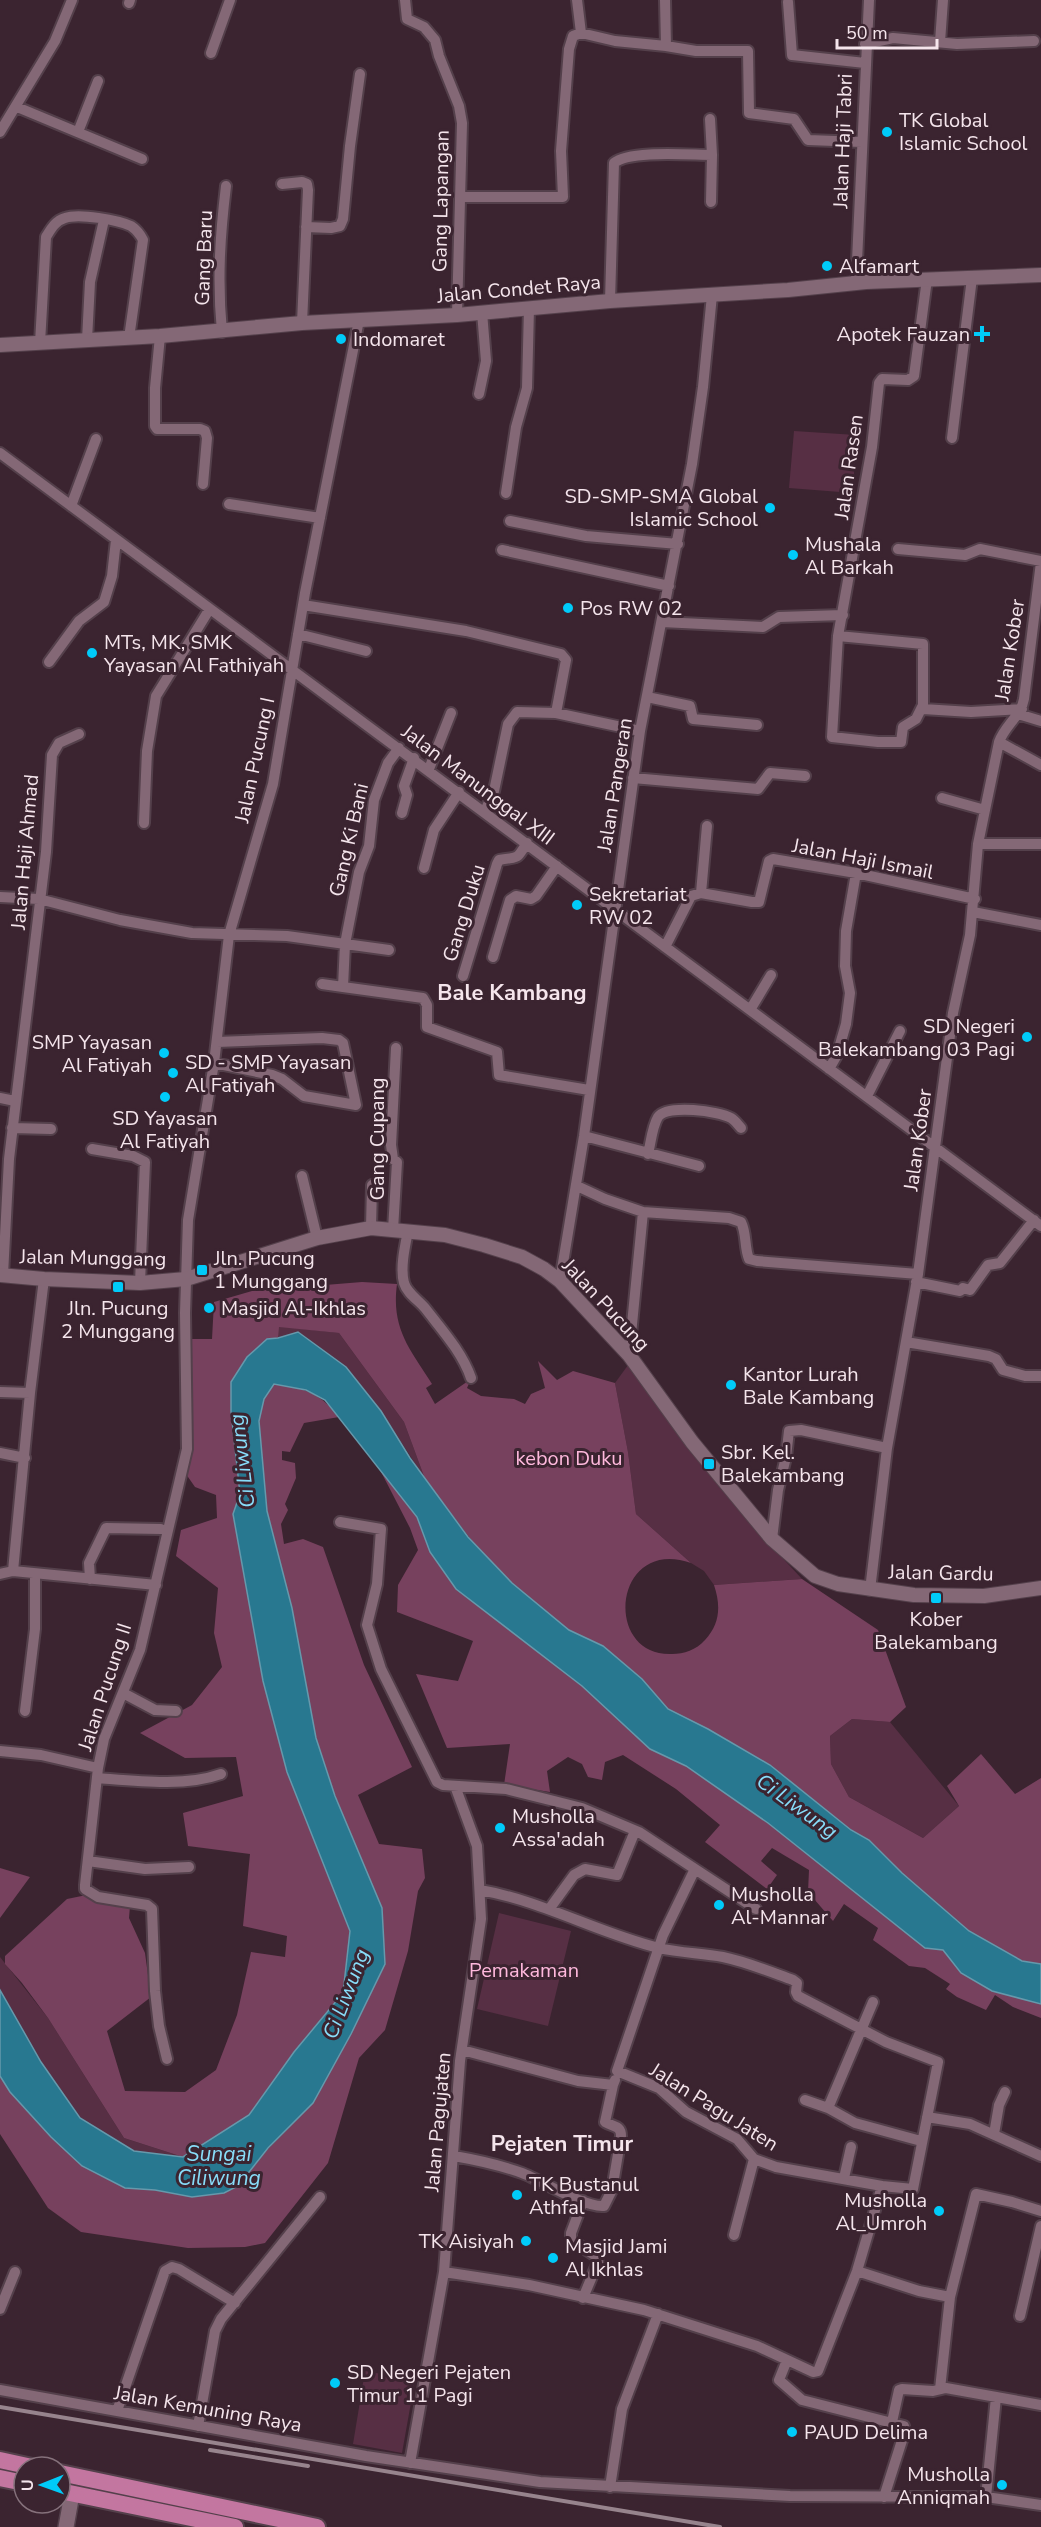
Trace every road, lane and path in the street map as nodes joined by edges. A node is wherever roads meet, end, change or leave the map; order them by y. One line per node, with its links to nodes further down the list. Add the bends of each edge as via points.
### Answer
1 (72, 0): 18 (street, via 55,41)
2 (230, 0): 14 (street)
3 (405, 0): 27 (street, Gang Lapangan, via 407,20 424,27 435,40 459,106)
4 (577, 0): 9 (street)
5 (665, 0): 13 (street)
6 (869, 0): 12 (street, Jalan Haji Tabri)
7 (943, 0): 11 (street)
8 (788, 2): 15 (street, via 792,55)
9 (581, 33): 13 (street); 27 (street, via 573,36 569,49 561,151 563,197)
10 (1034, 41): 11 (street)
11 (940, 42): 12 (street, via 893,38)
12 (865, 44): 15 (street, Jalan Haji Tabri)
13 (666, 46): 22 (street, via 696,51 746,49 749,113 794,119 808,140)
14 (211, 53)
15 (865, 63): 22 (street, Jalan Haji Tabri)
16 (360, 74): 30 (street, via 343,219 339,226 331,228)
17 (98, 81): 21 (street)
18 (17, 107): 20 (street); 21 (street)
19 (710, 119): 23 (street)
20 (0, 132)
21 (78, 132): 24 (street)
22 (862, 142): 34 (street, Jalan Haji Tabri)
23 (712, 155): 28 (street); 36 (street, via 642,156 614,163)
24 (142, 159)
25 (282, 184): 30 (street, via 307,184)
26 (226, 186): 42 (street, Gang Baru, via 219,246)
27 (460, 197): 39 (street, Gang Lapangan)
28 (711, 202)
29 (104, 220): 44 (street, via 128,225 143,240); 45 (street, via 90,282); 46 (street, via 79,215 64,218 53,225 46,237)
30 (306, 227): 41 (street)
31 (1041, 275): 32 (street, Jalan Condet Raya)
32 (972, 278): 33 (street, Jalan Condet Raya); 49 (street)
33 (927, 279): 34 (street, Jalan Condet Raya); 66 (street, Jalan Rasen, via 914,375 908,380 880,380)
34 (856, 283): 35 (street, Jalan Condet Raya)
35 (712, 295): 36 (street, Jalan Condet Raya); 59 (street, Jalan Pangeran, via 703,387)
36 (610, 301): 37 (street, Jalan Condet Raya)
37 (529, 308): 38 (street, Jalan Condet Raya); 53 (street, via 527,388 516,427)
38 (482, 312): 39 (street, Jalan Condet Raya); 48 (street, via 486,361)
39 (457, 315): 40 (street, Jalan Condet Raya)
40 (359, 320): 41 (street, Jalan Condet Raya); 56 (street, Jalan Pucung I)
41 (302, 323): 42 (street, Jalan Condet Raya)
42 (222, 332): 43 (street, Jalan Condet Raya)
43 (160, 336): 44 (street, Jalan Condet Raya); 52 (street, via 155,426 205,431)
44 (129, 338): 45 (street, Jalan Condet Raya)
45 (87, 340): 46 (street, Jalan Condet Raya)
46 (40, 343): 47 (street, Jalan Condet Raya)
47 (0, 345)
48 (479, 394)
49 (952, 438)
50 (96, 439): 55 (street)
51 (0, 453): 55 (street, Jalan Manunggal XIII)
52 (203, 484)
53 (506, 493)
54 (229, 504): 56 (street)
55 (71, 506): 58 (street, Jalan Manunggal XIII)
56 (320, 518): 64 (street, Jalan Pucung I)
57 (510, 521): 59 (street, via 586,536)
58 (116, 540): 65 (street, Jalan Manunggal XIII); 73 (street, via 107,596 79,621)
59 (678, 544): 63 (street, Jalan Pangeran)
60 (898, 549): 62 (street, via 965,555 980,549)
61 (502, 550): 63 (street)
62 (1041, 561): 71 (street, Jalan Kober)
63 (669, 586): 67 (street, Jalan Pangeran)
64 (303, 605): 68 (street, Jalan Pucung I); 79 (street, via 466,631 561,654 566,660)
65 (208, 610): 74 (street, Jalan Manunggal XIII); 96 (street, via 156,696 147,751)
66 (843, 615): 67 (street, via 779,617 763,627); 69 (street, Jalan Rasen)
67 (662, 621): 75 (street, Jalan Pangeran)
68 (297, 634): 70 (street); 74 (street, Jalan Pucung I)
69 (838, 636): 76 (street, via 922,644); 76 (street, Jalan Rasen, via 832,737 901,742 903,727 916,719)
70 (366, 651)
71 (1029, 657): 72 (street); 77 (street, Jalan Kober)
72 (1041, 658)
73 (49, 662)
74 (291, 671): 85 (street, Jalan Manunggal XIII); 111 (street, Jalan Pucung I, via 268,808)
75 (647, 698): 81 (street, via 690,706 693,719); 82 (street, Jalan Pangeran)
76 (922, 707): 77 (street)
77 (1020, 712): 80 (street); 84 (street, Jalan Kober, via 1003,729)
78 (451, 713): 88 (street)
79 (556, 713): 82 (street); 94 (street, via 517,712 513,716)
80 (1041, 721)
81 (758, 725)
82 (640, 731): 90 (street, Jalan Pangeran)
83 (79, 734): 106 (street, Jalan Haji Ahmad, via 59,743 52,755)
84 (999, 742): 87 (street); 93 (street, Jalan Kober)
85 (399, 748): 86 (street, Jalan Manunggal XIII); 112 (street, Gang Ki Bani, via 377,790 369,846 359,872)
86 (414, 758): 88 (street, Jalan Manunggal XIII); 95 (street, via 404,786 407,795)
87 (1041, 765)
88 (429, 769): 91 (street, Jalan Manunggal XIII)
89 (806, 776): 90 (street, via 770,774 758,789)
90 (633, 778): 108 (street, Jalan Pangeran)
91 (459, 792): 94 (street, Jalan Manunggal XIII); 102 (street, via 434,830)
92 (942, 798): 93 (street)
93 (985, 810): 99 (street, Jalan Kober)
94 (485, 811): 98 (street, Jalan Manunggal XIII)
95 (402, 813)
96 (144, 823)
97 (707, 826): 104 (street)
98 (527, 843): 101 (street, Jalan Manunggal XIII); 117 (street, Gang Duku, via 514,860 499,860 497,864)
99 (978, 844): 100 (street); 107 (street, Jalan Kober)
100 (1041, 844)
101 (557, 866): 108 (street, Jalan Manunggal XIII); 115 (street, via 536,896 516,896 510,900)
102 (424, 868)
103 (856, 873): 104 (street, Jalan Haji Ismail, via 773,859 769,861 759,902); 107 (street, Jalan Haji Ismail); 125 (street, via 846,931 845,966 850,993 846,1024)
104 (701, 893): 113 (street, via 688,899)
105 (0, 897): 106 (street)
106 (39, 899): 111 (street, via 165,929); 129 (street, Jalan Haji Ahmad)
107 (975, 899): 109 (street, Jalan Kober)
108 (615, 908): 113 (street, Jalan Manunggal XIII); 126 (street, Jalan Pangeran)
109 (973, 912): 110 (street); 134 (street, Jalan Kober, via 953,1013)
110 (1041, 925)
111 (229, 934): 112 (street); 122 (street, Jalan Pucung I)
112 (345, 944): 114 (street); 119 (street, Gang Ki Bani)
113 (665, 947): 120 (street, Jalan Manunggal XIII)
114 (389, 950)
115 (493, 957)
116 (771, 975): 120 (street)
117 (463, 976)
118 (322, 984): 119 (street)
119 (342, 987): 126 (street, via 423,998 427,1005 427,1027 497,1052 499,1075)
120 (750, 1010): 125 (street, Jalan Manunggal XIII)
121 (900, 1031): 127 (street)
122 (216, 1042): 124 (street, Jalan Pucung I); 124 (street, via 339,1040 343,1043 356,1105 304,1096 272,1075)
123 (396, 1048): 144 (street, Gang Cupang, via 391,1145 397,1162)
124 (214, 1063): 149 (street, Jalan Pucung I, via 188,1220)
125 (829, 1069): 127 (street, Jalan Manunggal XIII)
126 (589, 1090): 133 (street, Jalan Pangeran)
127 (867, 1096): 134 (street, Jalan Manunggal XIII)
128 (0, 1098): 129 (street)
129 (15, 1101): 130 (street, Jalan Haji Ahmad)
130 (12, 1128): 132 (street); 147 (street, Jalan Haji Ahmad)
131 (741, 1128): 136 (street, via 732,1118 716,1113 664,1112 658,1116)
132 (51, 1129)
133 (584, 1137): 136 (street); 140 (street, Jalan Pangeran)
134 (935, 1146): 142 (street, Jalan Manunggal XIII); 148 (street, Jalan Kober)
135 (92, 1149): 152 (street, via 134,1156 145,1162)
136 (648, 1154): 137 (street)
137 (699, 1166)
138 (302, 1176): 146 (street)
139 (372, 1185): 143 (street)
140 (577, 1185): 141 (street); 151 (street, Jalan Pangeran)
141 (643, 1212): 148 (street, via 741,1222 749,1259 757,1261); 154 (street)
142 (1037, 1223): 148 (street, via 1000,1263 985,1269 970,1290 960,1291)
143 (371, 1228): 144 (street, Jalan Pucung); 146 (street, Jalan Pucung)
144 (393, 1230): 145 (street, Jalan Pucung)
145 (408, 1231): 151 (street, Jalan Pucung, via 446,1235 522,1257); 156 (street, via 404,1282 465,1360)
146 (317, 1238): 149 (street, Jalan Pucung)
147 (1, 1275): 150 (street, Jalan Munggang)
148 (917, 1278): 153 (street, Jalan Kober)
149 (186, 1279): 152 (street, Jalan Munggang); 169 (street, Jalan Pucung II, via 187,1449)
150 (44, 1280): 152 (street, Jalan Munggang); 158 (street)
151 (560, 1281): 154 (street, Jalan Pucung)
152 (140, 1283)
153 (906, 1342): 155 (street, via 989,1356 1003,1370); 159 (street, Jalan Kober)
154 (629, 1355): 164 (street, Jalan Pucung, via 692,1442)
155 (1041, 1376)
156 (471, 1378)
157 (0, 1392): 158 (street)
158 (30, 1393): 161 (street)
159 (887, 1448): 164 (street, via 801,1430 789,1431); 171 (street, Jalan Kober)
160 (0, 1453): 161 (street)
161 (25, 1458): 165 (street)
162 (340, 1522): 178 (street, via 381,1528 377,1584 367,1625 374,1652 430,1772 437,1782)
163 (160, 1529): 168 (street, via 106,1528 89,1563)
164 (772, 1539): 171 (street, Jalan Pucung, via 815,1576)
165 (13, 1571): 166 (street); 167 (street)
166 (0, 1574)
167 (35, 1575): 168 (street); 173 (street, via 35,1629)
168 (90, 1579): 169 (street)
169 (156, 1585): 172 (street, Jalan Pucung II, via 140,1650)
170 (1041, 1588): 171 (street, Jalan Gardu, via 984,1596)
171 (873, 1590)
172 (123, 1692): 174 (street, via 155,1710); 176 (street, Jalan Pucung II, via 104,1739)
173 (25, 1711)
174 (176, 1711)
175 (0, 1751): 176 (street, via 41,1755)
176 (97, 1773): 177 (street, via 144,1782 195,1780); 180 (street, Jalan Pucung II)
177 (221, 1774)
178 (455, 1786): 179 (street, via 532,1795 582,1808); 183 (street, Jalan Pagujaten, via 475,1837)
179 (635, 1830): 182 (street); 184 (street, via 617,1875 585,1869 574,1875)
180 (88, 1862): 181 (street, via 145,1869); 190 (street, Jalan Pucung II, via 85,1889 102,1898 147,1905 152,1911 155,1991)
181 (189, 1867)
182 (695, 1869): 185 (street); 186 (street)
183 (480, 1890): 184 (street); 189 (street, Jalan Pagujaten, via 481,1919)
184 (550, 1908): 186 (street)
185 (756, 1910)
186 (660, 1948): 188 (street, via 724,1957 794,1980 798,1996); 191 (street)
187 (873, 2002): 188 (street)
188 (862, 2029): 195 (street); 196 (street, via 938,2062)
189 (462, 2050): 192 (street, via 578,2081); 200 (street, Jalan Pagujaten)
190 (167, 2059)
191 (617, 2071): 192 (street); 202 (street, Jalan Pagu Jaten, via 658,2088 686,2112 737,2139)
192 (613, 2085): 206 (street, via 605,2122 621,2131 612,2190 604,2206)
193 (1005, 2092): 197 (street)
194 (805, 2100): 195 (street)
195 (828, 2108): 198 (street, via 855,2123)
196 (927, 2118): 197 (street, via 970,2124); 198 (street)
197 (994, 2134): 201 (street)
198 (921, 2141): 204 (street, Jalan Pagu Jaten, via 913,2189)
199 (851, 2147): 203 (street)
200 (454, 2156): 206 (street, via 522,2173); 212 (street, Jalan Pagujaten)
201 (1041, 2156)
202 (754, 2159): 203 (street, Jalan Pagu Jaten, via 776,2167); 209 (street)
203 (844, 2178): 204 (street, Jalan Pagu Jaten)
204 (882, 2186): 210 (street)
205 (320, 2197): 215 (street)
206 (583, 2201): 214 (street, via 571,2240 596,2256 598,2262)
207 (1041, 2211): 213 (street, via 976,2194)
208 (1041, 2226): 218 (street)
209 (734, 2235)
210 (857, 2271): 213 (street); 219 (street, via 818,2372)
211 (15, 2272): 216 (street)
212 (444, 2272): 214 (street); 227 (street, Jalan Pagujaten)
213 (950, 2297): 220 (street)
214 (583, 2298): 217 (street)
215 (235, 2303): 224 (street, via 178,2269 165,2271); 226 (street, via 215,2331)
216 (0, 2309)
217 (658, 2314): 219 (street, via 757,2346); 229 (street, via 622,2409)
218 (1020, 2316)
219 (787, 2360): 225 (street, via 778,2380 798,2398)
220 (940, 2389): 222 (street); 225 (street, via 899,2390)
221 (0, 2390): 224 (street, Jalan Kemuning Raya)
222 (996, 2397): 223 (street); 232 (street)
223 (1041, 2405)
224 (117, 2411): 226 (street, Jalan Kemuning Raya)
225 (892, 2422): 231 (street, via 904,2426 905,2431)
226 (198, 2426): 227 (street, Jalan Kemuning Raya)
227 (410, 2463): 229 (street, Jalan Kemuning Raya, via 540,2482)
228 (72, 2476): 235 (main road)
229 (610, 2487): 231 (street, Jalan Kemuning Raya, via 789,2496)
230 (72, 2496): 234 (main road)
231 (884, 2496): 232 (street, Jalan Kemuning Raya)
232 (986, 2497): 233 (street, Jalan Kemuning Raya)
233 (1041, 2505)
234 (235, 2527)
235 (317, 2527)

